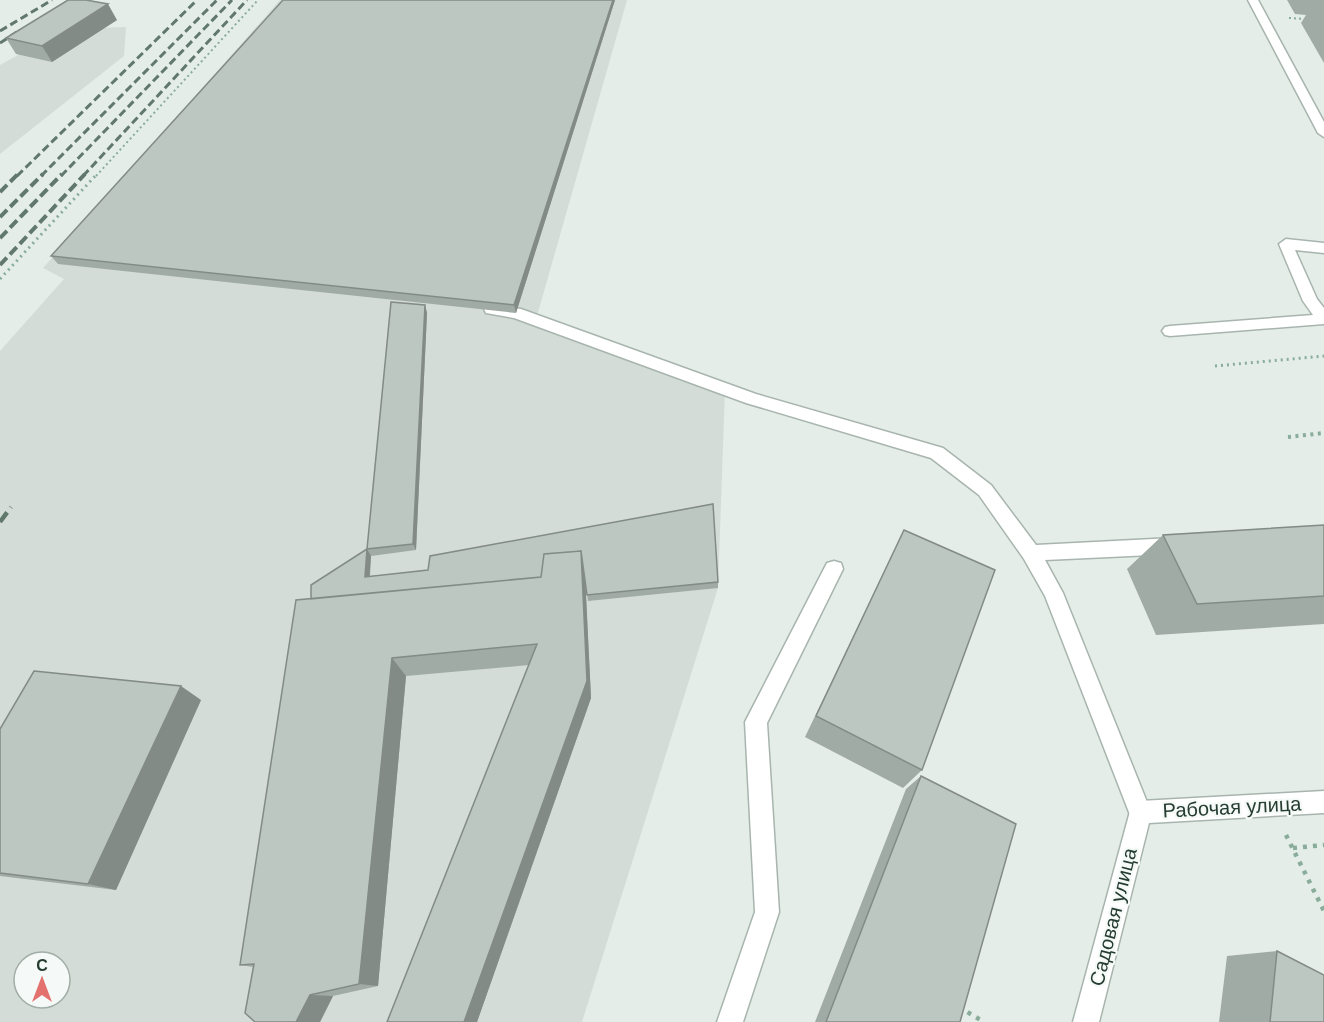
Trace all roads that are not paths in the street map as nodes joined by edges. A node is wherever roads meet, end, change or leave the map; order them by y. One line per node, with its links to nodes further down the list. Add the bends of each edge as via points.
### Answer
1 (1253, 0): 2 (street)
2 (1324, 133)
3 (1324, 248): 5 (street, via 1286,244 1310,301)
4 (472, 305): 8 (street, via 516,313 752,399 937,453 985,490)
5 (1324, 318): 6 (street)
6 (1170, 331)
7 (1195, 545): 8 (street)
8 (1031, 553): 11 (street, via 1053,593)
9 (834, 569): 12 (street, via 756,722 767,912)
10 (1324, 802): 11 (street, Рабочая улица)
11 (1140, 812): 13 (street, Садовая улица)
12 (730, 1022)
13 (1086, 1022)

